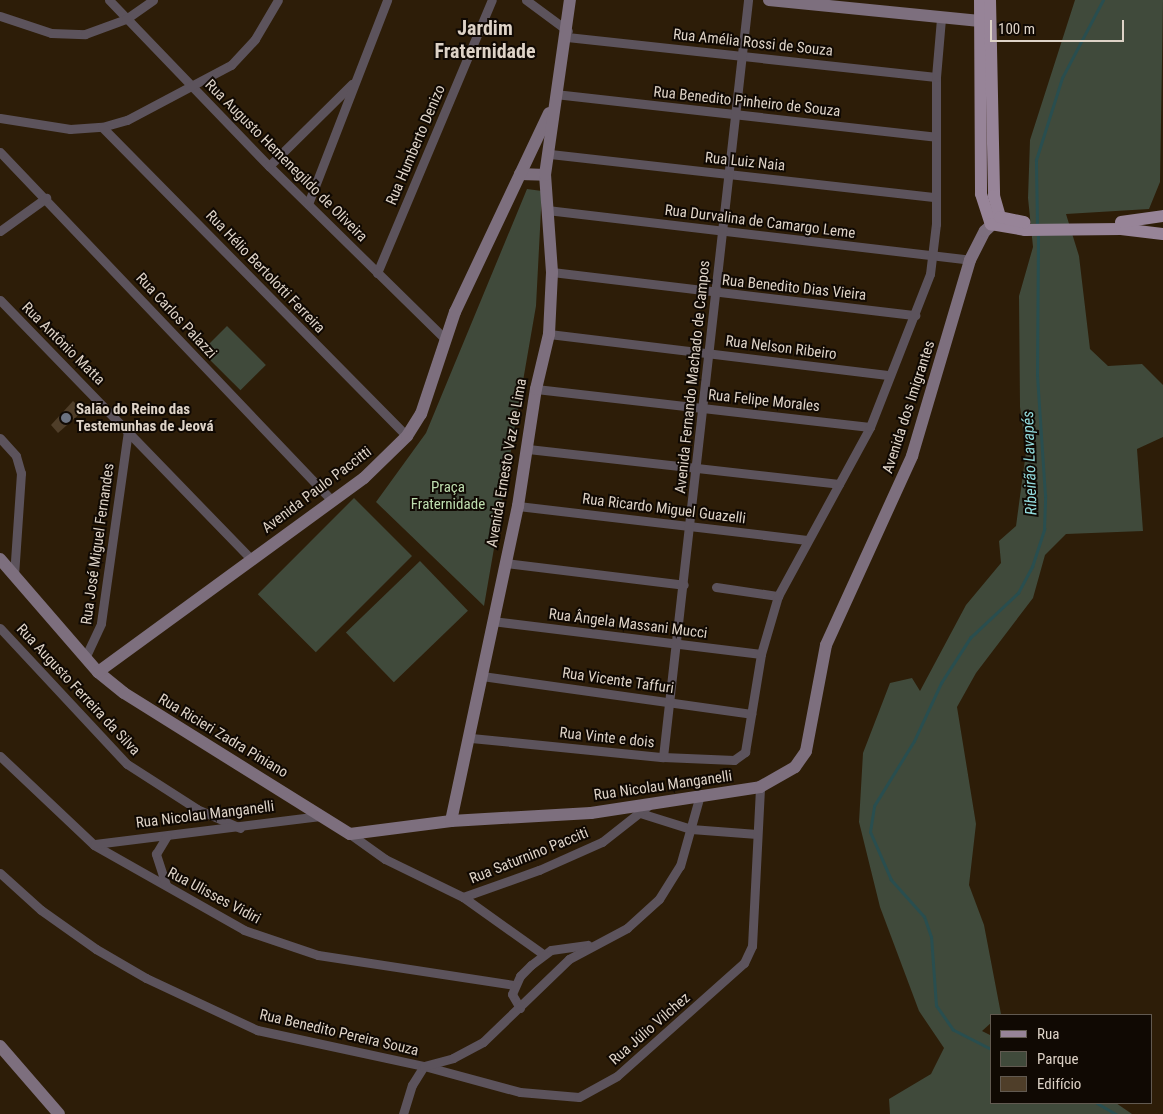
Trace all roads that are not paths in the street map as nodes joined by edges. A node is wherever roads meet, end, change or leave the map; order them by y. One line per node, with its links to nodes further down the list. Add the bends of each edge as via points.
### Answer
1 (109, 0): 14 (street, Rua Augusto Hemenegildo de Oliveira)
2 (153, 0): 14 (street)
3 (278, 0): 21 (street, via 255,39 231,64)
4 (387, 0): 20 (street)
5 (492, 0): 45 (street, Rua Humberto Denizo)
6 (526, 0): 17 (street)
7 (570, 0): 17 (street)
8 (748, 0): 18 (street, Avenida Fernando Machado de Campos)
9 (769, 0): 12 (street)
10 (980, 0): 16 (main road)
11 (990, 0): 16 (main road)
12 (838, 4): 15 (street)
13 (0, 16): 14 (street, via 51,33 85,34)
14 (126, 20): 21 (street, Rua Augusto Hemenegildo de Oliveira)
15 (941, 20): 16 (street); 19 (street)
16 (985, 22): 38 (main road)
17 (567, 34): 18 (street, Rua Amélia Rossi de Souza); 22 (street)
18 (744, 56): 19 (street, Rua Amélia Rossi de Souza); 23 (street, Avenida Fernando Machado de Campos)
19 (936, 77): 26 (street)
20 (356, 80): 29 (street); 35 (street)
21 (194, 87): 25 (street, via 127,120); 29 (street, Rua Augusto Hemenegildo de Oliveira)
22 (554, 100): 23 (street, Rua Benedito Pinheiro de Souza); 28 (street, Avenida Ernesto Vaz de Lima); 30 (street, Avenida Paulo Paccitti)
23 (737, 115): 26 (street, Rua Benedito Pinheiro de Souza); 31 (street, Avenida Fernando Machado de Campos)
24 (0, 118): 25 (street, via 41,127)
25 (102, 127): 58 (street, Rua Hélio Bertolotti Ferreira)
26 (936, 137): 33 (street)
27 (0, 152): 34 (street, Rua Carlos Palazzi)
28 (550, 154): 31 (street, Rua Luiz Naia); 32 (street, Avenida Ernesto Vaz de Lima)
29 (269, 166): 35 (street, Rua Augusto Hemenegildo de Oliveira)
30 (520, 174): 32 (street); 51 (street, Avenida Paulo Paccitti)
31 (730, 174): 33 (street, Rua Luiz Naia); 41 (street, Avenida Fernando Machado de Campos)
32 (545, 175): 36 (street, Avenida Ernesto Vaz de Lima)
33 (936, 197): 43 (street)
34 (46, 198): 40 (street); 63 (street, Rua Carlos Palazzi)
35 (308, 204): 45 (street, Rua Augusto Hemenegildo de Oliveira)
36 (547, 210): 41 (street, Rua Durvalina de Camargo Leme); 46 (street, Avenida Ernesto Vaz de Lima)
37 (1163, 216): 39 (main road, via 1137,222)
38 (996, 220): 39 (main road, via 1024,226); 44 (street, Avenida dos Imigrantes)
39 (1049, 226): 42 (main road)
40 (0, 231)
41 (722, 232): 43 (street, Rua Durvalina de Camargo Leme); 47 (street, Avenida Fernando Machado de Campos)
42 (1163, 234)
43 (934, 257): 44 (street, Rua Durvalina de Camargo Leme); 49 (street)
44 (970, 260): 74 (street, Avenida dos Imigrantes, via 912,456)
45 (377, 272): 51 (street, Rua Augusto Hemenegildo de Oliveira)
46 (552, 272): 47 (street, Rua Benedito Dias Vieira); 50 (street, Avenida Ernesto Vaz de Lima)
47 (716, 293): 49 (street, Rua Benedito Dias Vieira); 52 (street, Avenida Fernando Machado de Campos)
48 (0, 300): 57 (street, Rua Antônio Matta)
49 (915, 314): 53 (street)
50 (549, 334): 52 (street, Rua Nelson Ribeiro); 54 (street, Avenida Ernesto Vaz de Lima)
51 (446, 340): 58 (street, Avenida Paulo Paccitti, via 421,414)
52 (709, 353): 53 (street, Rua Nelson Ribeiro); 55 (street, Avenida Fernando Machado de Campos)
53 (890, 375): 56 (street)
54 (536, 389): 55 (street, Rua Felipe Morales); 60 (street, Avenida Ernesto Vaz de Lima)
55 (703, 409): 56 (street, Rua Felipe Morales); 61 (street, Avenida Fernando Machado de Campos)
56 (870, 427): 62 (street)
57 (128, 430): 68 (street, Rua Antônio Matta); 79 (street, Rua José Miguel Fernandes, via 101,623)
58 (407, 436): 63 (street, Avenida Paulo Paccitti, via 364,478)
59 (0, 438): 70 (street, via 16,456 21,472)
60 (528, 449): 61 (street); 64 (street, Avenida Ernesto Vaz de Lima)
61 (696, 468): 62 (street); 65 (street, Avenida Fernando Machado de Campos)
62 (839, 484): 66 (street)
63 (330, 499): 68 (street, Avenida Paulo Paccitti)
64 (518, 506): 65 (street, Rua Ricardo Miguel Guazelli); 69 (street, Avenida Ernesto Vaz de Lima)
65 (690, 527): 66 (street, Rua Ricardo Miguel Guazelli); 71 (street, Avenida Fernando Machado de Campos)
66 (807, 540): 73 (street)
67 (0, 559): 70 (street, Rua Ricieri Zadra Piniano)
68 (252, 560): 80 (street, Avenida Paulo Paccitti)
69 (506, 563): 71 (street); 75 (street, Avenida Ernesto Vaz de Lima)
70 (14, 575): 79 (street, Rua Ricieri Zadra Piniano)
71 (684, 585): 77 (street, Avenida Fernando Machado de Campos)
72 (716, 587): 73 (street)
73 (778, 596): 78 (street)
74 (848, 597): 87 (street, Rua Nicolau Manganelli, via 826,645 806,751 795,767)
75 (492, 621): 77 (street, Rua Ângela Massani Mucci); 81 (street, Avenida Ernesto Vaz de Lima)
76 (0, 628): 93 (street, Rua Augusto Ferreira da Silva, via 127,764 197,809)
77 (676, 643): 78 (street, Rua Ângela Massani Mucci); 82 (street, Avenida Fernando Machado de Campos)
78 (761, 654): 83 (street)
79 (85, 658): 80 (street, Rua Ricieri Zadra Piniano)
80 (98, 672): 91 (street, Rua Ricieri Zadra Piniano, via 151,713)
81 (482, 676): 82 (street, Rua Vicente Taffuri); 84 (street, Avenida Ernesto Vaz de Lima)
82 (669, 702): 83 (street, Rua Vicente Taffuri); 86 (street, Avenida Fernando Machado de Campos)
83 (751, 714): 86 (street, Rua Vinte e dois, via 747,747 741,757)
84 (471, 738): 86 (street, Rua Vinte e dois); 92 (street, Avenida Ernesto Vaz de Lima)
85 (0, 756): 98 (street, Rua Ulisses Vidiri)
86 (663, 757)
87 (760, 787): 88 (street, Rua Nicolau Manganelli); 96 (street)
88 (700, 796): 89 (street, Rua Nicolau Manganelli); 94 (street)
89 (651, 803): 90 (street, Rua Saturnino Pacciti); 92 (street, Rua Nicolau Manganelli, via 591,813)
90 (640, 813): 94 (street); 101 (street, Rua Saturnino Pacciti, via 602,842 579,854)
91 (320, 816): 93 (street, Rua Nicolau Manganelli); 95 (street, Rua Ricieri Zadra Piniano)
92 (451, 821): 95 (street, Rua Nicolau Manganelli)
93 (240, 828): 97 (street, Rua Nicolau Manganelli)
94 (691, 829): 96 (street); 102 (street, via 680,866 659,899 626,928)
95 (350, 834): 101 (street, Rua Ricieri Zadra Piniano, via 385,859)
96 (757, 834): 110 (street, Rua Júlio Vilchez, via 752,946 744,964 618,1076 590,1093)
97 (167, 836): 98 (street, Rua Nicolau Manganelli); 100 (street, via 156,854)
98 (94, 844): 100 (street, Rua Ulisses Vidiri)
99 (0, 873): 109 (street, Rua Benedito Pereira Souza, via 41,910 96,949 236,1021 292,1039)
100 (168, 887): 106 (street, Rua Ulisses Vidiri, via 244,930 318,956)
101 (463, 897): 104 (street, Rua Ricieri Zadra Piniano)
102 (596, 943): 103 (street); 105 (street)
103 (575, 947): 104 (street); 105 (street)
104 (543, 954): 106 (street)
105 (569, 959): 107 (street)
106 (515, 985): 107 (street, via 513,999)
107 (520, 1008): 109 (street, via 483,1042 453,1058)
108 (0, 1046): 111 (street)
109 (424, 1066): 110 (street, Rua Benedito Pereira Souza, via 503,1088); 112 (street, via 412,1085)
110 (564, 1098)
111 (59, 1114)
112 (403, 1114)

